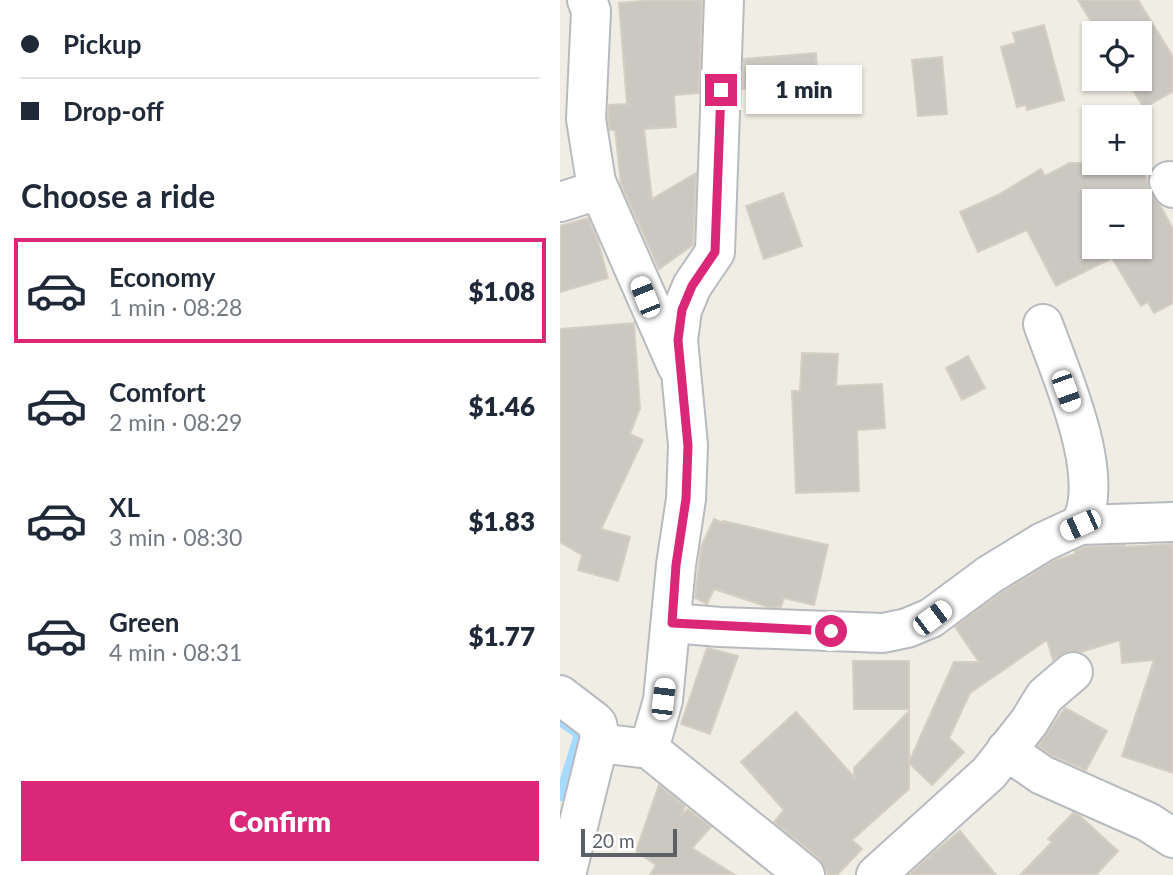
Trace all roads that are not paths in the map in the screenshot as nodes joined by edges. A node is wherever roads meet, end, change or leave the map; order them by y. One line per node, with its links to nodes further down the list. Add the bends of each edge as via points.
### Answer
1 (587, 0): 3 (street, via 591,11 586,119)
2 (724, 0): 6 (street, via 715,252 682,310)
3 (596, 181): 4 (street, via 592,192); 6 (street)
4 (560, 202)
5 (1043, 324): 8 (street, via 1082,431 1088,507)
6 (680, 373): 9 (street, via 688,446)
7 (1173, 522): 8 (street)
8 (1080, 525): 9 (street, via 1032,548 932,618 907,628 883,633)
9 (672, 623): 13 (street, via 663,699)
10 (1073, 672): 14 (street, via 1045,696)
11 (560, 695): 12 (street, via 597,724)
12 (598, 743): 13 (street); 16 (street)
13 (649, 749): 17 (street)
14 (1006, 750): 15 (street, via 1042,775); 18 (street, via 989,773)
15 (1173, 838)
16 (566, 875)
17 (805, 875)
18 (876, 875)

